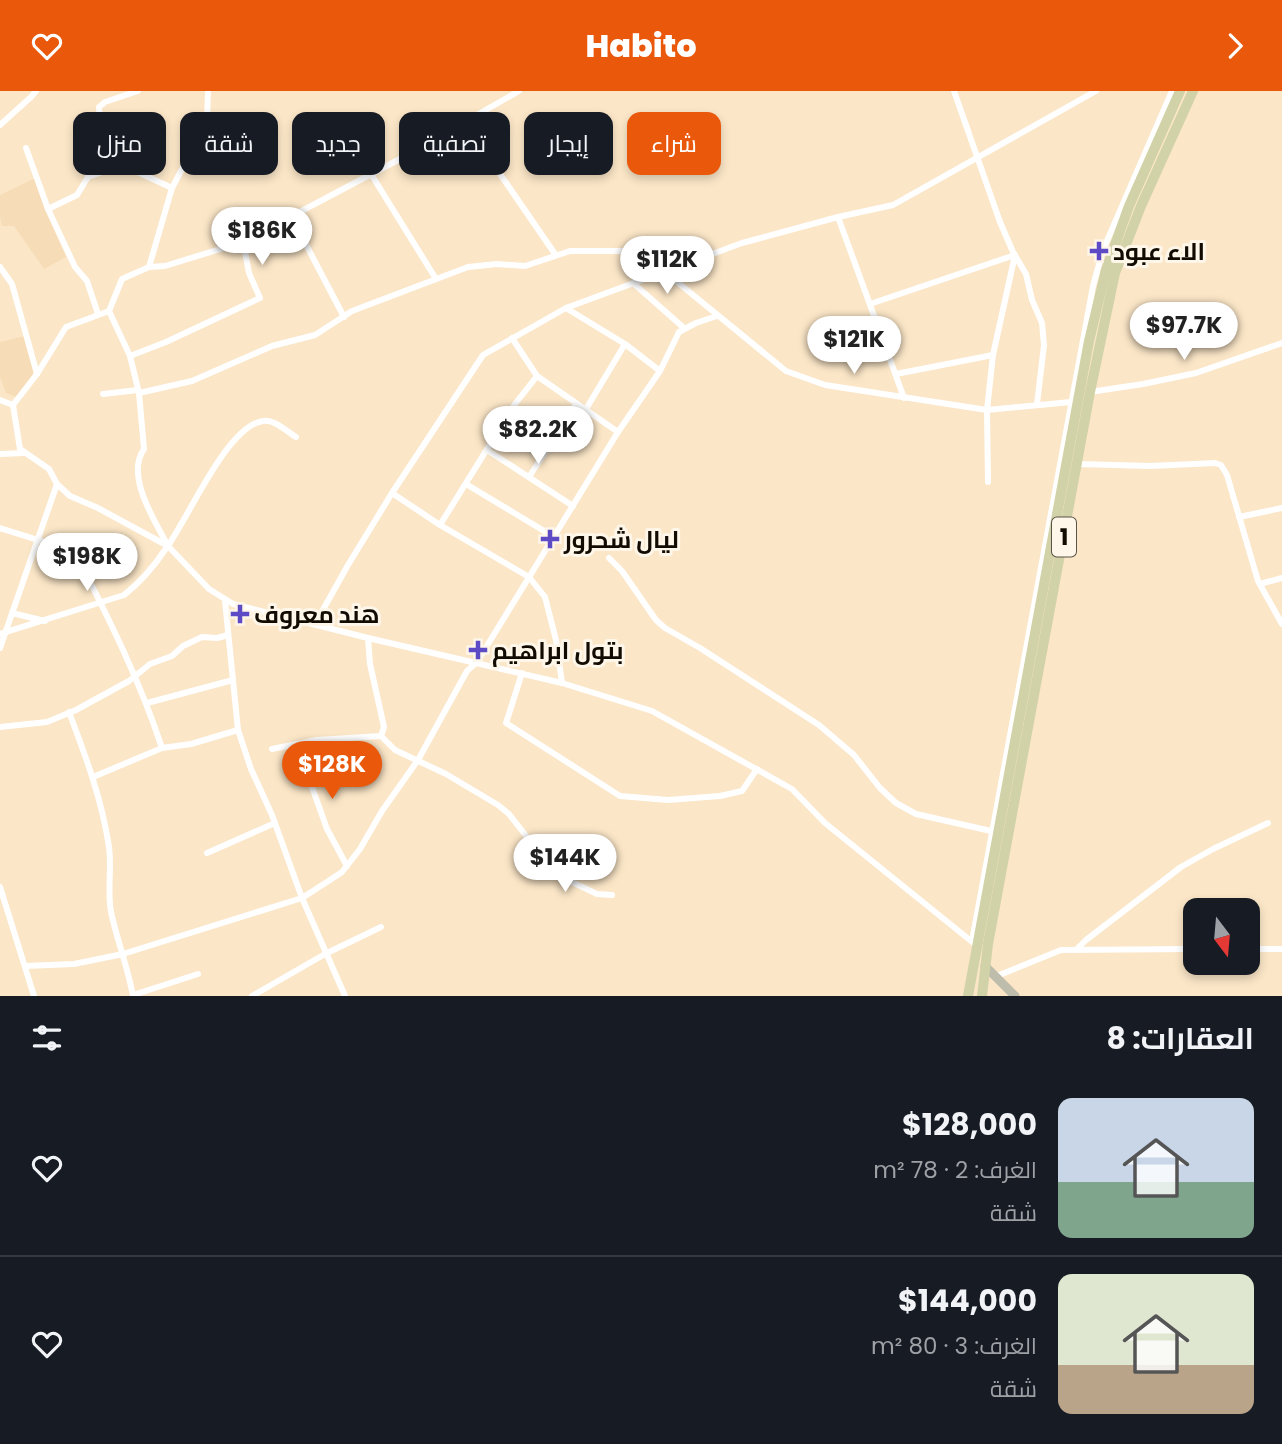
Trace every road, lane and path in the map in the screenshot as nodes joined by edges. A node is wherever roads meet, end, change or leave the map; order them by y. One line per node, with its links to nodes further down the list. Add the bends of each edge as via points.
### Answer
1 (36, 91): 11 (street)
2 (138, 91): 17 (street, via 99,107 102,137)
3 (208, 91): 18 (street, via 207,122)
4 (519, 91): 10 (street)
5 (954, 91): 13 (street)
6 (1096, 91): 13 (street)
7 (1172, 91): 52 (street, via 1103,250)
8 (1180, 91): 116 (main road, 1, via 1106,270)
9 (1193, 91): 48 (main road, 1, via 1115,272)
10 (481, 112)
11 (0, 125)
12 (26, 148): 19 (street)
13 (978, 157): 21 (street, via 893,205); 25 (street)
14 (369, 175): 20 (street)
15 (372, 175): 29 (street)
16 (501, 175): 24 (street)
17 (88, 177): 18 (street, via 129,168); 19 (street, via 77,195)
18 (172, 188): 27 (street)
19 (48, 209): 34 (street)
20 (290, 216): 22 (street); 36 (street)
21 (838, 217): 28 (street, via 742,243); 31 (street)
22 (243, 242): 27 (street); 42 (street, via 260,298)
23 (668, 251): 24 (street)
24 (555, 254): 29 (street, via 525,267 478,265)
25 (1015, 255): 31 (street); 41 (street); 54 (street, via 1042,323)
26 (0, 267): 44 (street, via 12,284)
27 (149, 267): 33 (street, via 122,279)
28 (665, 272): 30 (street); 35 (street)
29 (436, 279): 36 (street)
30 (633, 283): 32 (street); 37 (street)
31 (870, 304): 45 (street)
32 (566, 307): 38 (street); 40 (street)
33 (109, 311): 34 (street); 42 (street)
34 (98, 314): 44 (street, via 66,327)
35 (717, 316): 37 (street); 50 (street, via 786,371 825,384)
36 (344, 317): 47 (street, via 315,335 272,346 192,381)
37 (684, 328): 43 (street)
38 (512, 338): 46 (street); 68 (street, via 483,355)
39 (1282, 343): 48 (street, via 1196,373)
40 (625, 344): 43 (street); 56 (street)
41 (993, 355): 45 (street); 57 (street)
42 (130, 356): 47 (street)
43 (660, 371): 58 (street)
44 (37, 374): 55 (street)
45 (896, 374): 50 (street)
46 (537, 376): 53 (street); 60 (street)
47 (139, 392): 49 (street); 76 (street, via 144,449 138,471 144,499)
48 (1090, 392): 63 (main road, 1)
49 (103, 394)
50 (904, 398): 57 (street)
51 (0, 400): 55 (street)
52 (1070, 401): 54 (street); 109 (street)
53 (576, 404): 56 (street); 64 (street)
54 (1037, 404): 57 (street)
55 (13, 405): 61 (street, via 16,435)
56 (586, 409): 58 (street)
57 (987, 409): 65 (street)
58 (618, 432): 69 (street)
59 (296, 437): 76 (street, via 266,420 243,429)
60 (487, 450): 64 (street); 67 (street)
61 (25, 453): 62 (street); 66 (street, via 49,469)
62 (0, 454)
63 (1077, 464): 71 (street, via 1215,463 1224,468); 124 (main road, 1)
64 (529, 477): 69 (street)
65 (988, 482)
66 (57, 484): 75 (street); 76 (street, via 71,496)
67 (466, 484): 72 (street); 74 (street)
68 (392, 493): 72 (street); 85 (street)
69 (573, 506): 74 (street)
70 (1282, 508): 71 (street)
71 (1239, 517): 80 (street)
72 (440, 525): 78 (street)
73 (0, 528): 75 (street)
74 (554, 537): 78 (street)
75 (36, 540): 82 (street, via 70,550); 83 (street)
76 (168, 546): 81 (street); 82 (street, via 137,586)
77 (609, 558): 109 (street, via 665,628 819,725 854,755 896,803 916,814)
78 (529, 577): 91 (street); 95 (street, via 545,597)
79 (1282, 578): 80 (street)
80 (1260, 585): 86 (street)
81 (225, 601): 85 (street); 88 (street)
82 (101, 604): 84 (street); 93 (street)
83 (12, 613): 84 (street); 87 (street)
84 (45, 621): 87 (street)
85 (315, 624): 89 (street)
86 (1282, 624)
87 (3, 634): 90 (street)
88 (228, 635): 93 (street, via 202,637); 94 (street)
89 (368, 638): 91 (street); 100 (street, via 384,727)
90 (0, 648)
91 (477, 662): 92 (street); 104 (street, via 467,671)
92 (522, 673): 95 (street); 105 (street, via 506,723 620,796 668,800 720,796 742,791)
93 (136, 676): 96 (street); 97 (street)
94 (233, 680): 96 (street); 99 (street)
95 (562, 683): 105 (street, via 652,711)
96 (147, 703): 102 (street)
97 (69, 712): 98 (street, via 47,722); 106 (street)
98 (0, 727)
99 (238, 730): 102 (street); 107 (street)
100 (381, 736): 101 (street, via 338,737); 104 (street, via 395,750)
101 (297, 745): 103 (street); 111 (street, via 327,829)
102 (162, 748): 106 (street)
103 (272, 749)
104 (418, 760): 111 (street); 113 (street, via 498,805 570,881 597,894)
105 (757, 769): 116 (street, via 792,789 825,823)
106 (93, 776): 121 (street, via 110,851 111,911)
107 (275, 823): 110 (street); 114 (street)
108 (1268, 823): 117 (street, via 1181,867)
109 (991, 831): 116 (street)
110 (207, 853)
111 (347, 866): 114 (street)
112 (0, 887): 123 (street)
113 (612, 895)
114 (302, 898): 121 (street); 122 (street)
115 (381, 927): 122 (street)
116 (974, 943): 131 (main road, 1)
117 (1077, 949): 118 (street); 126 (street, via 1054,952)
118 (1183, 949)
119 (1260, 949): 120 (street)
120 (1282, 949)
121 (123, 954): 123 (street, via 74,964); 127 (street)
122 (325, 954): 129 (street); 130 (street)
123 (25, 966): 128 (street)
124 (985, 966): 126 (street); 132 (main road, 1)
125 (198, 974): 127 (street)
126 (997, 976): 133 (street)
127 (133, 995)
128 (34, 996)
129 (252, 996)
130 (345, 996)
131 (968, 996)
132 (982, 996)
133 (1015, 996)

